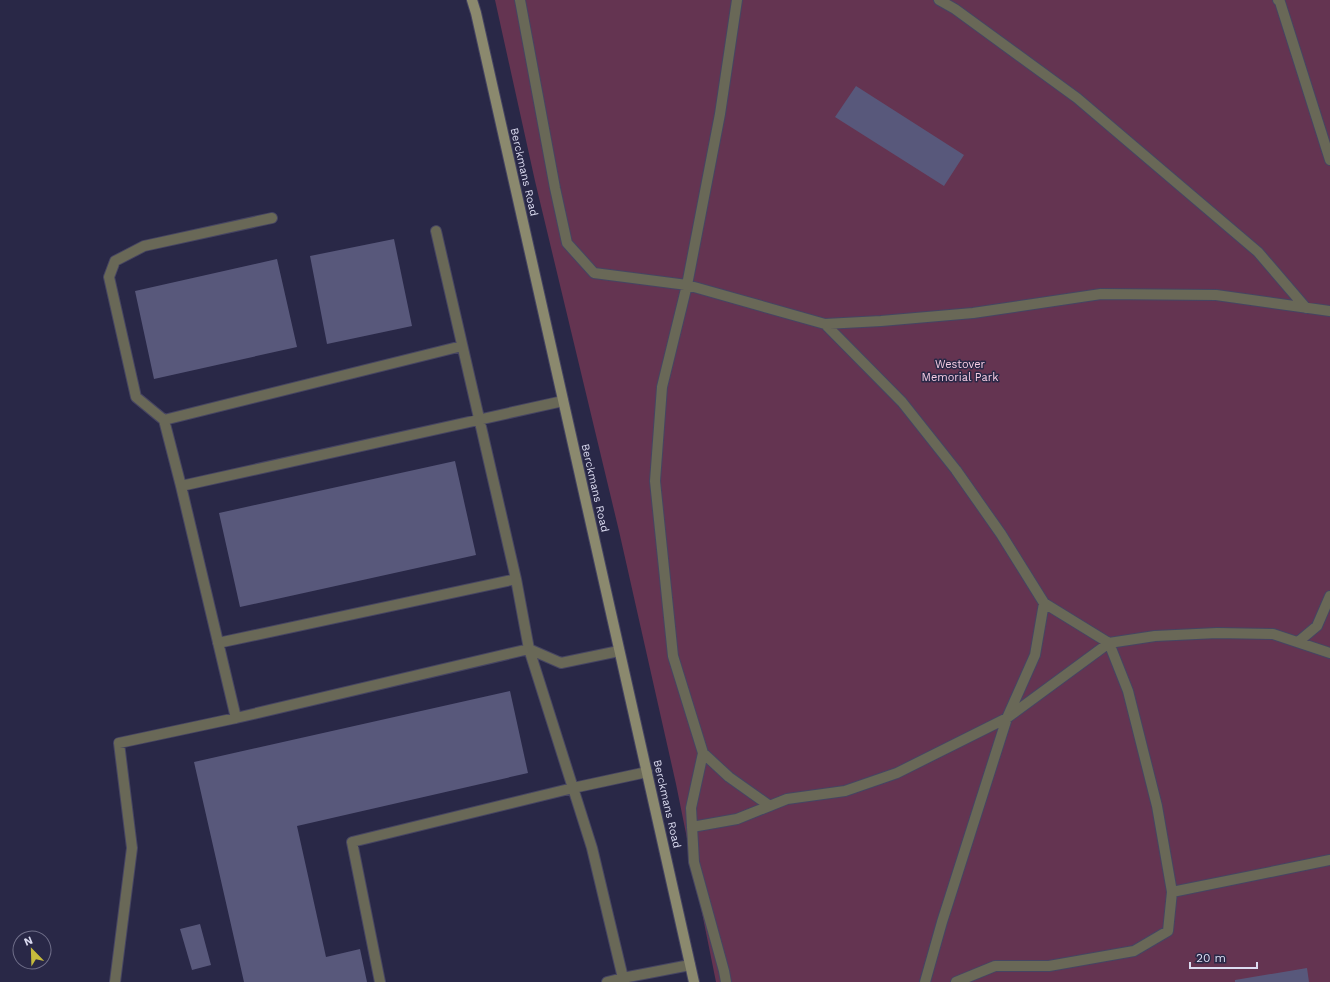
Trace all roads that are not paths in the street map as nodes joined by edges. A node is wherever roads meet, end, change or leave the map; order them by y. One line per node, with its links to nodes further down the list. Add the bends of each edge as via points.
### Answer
1 (472, 0): 14 (main road, Berckmans Road)
2 (520, 0): 9 (lane, via 567,243 594,273)
3 (737, 0): 9 (lane, via 720,114)
4 (939, 0): 10 (lane, via 1077,98 1258,252)
5 (1280, 1): 6 (lane)
6 (1330, 160)
7 (272, 218): 16 (lane, via 144,246 115,261 109,278 136,397)
8 (436, 231): 13 (lane)
9 (687, 285): 12 (lane); 29 (lane, via 662,387 655,481 674,656)
10 (1306, 308): 11 (lane); 12 (lane, via 1216,295 1101,294 973,313)
11 (1330, 311)
12 (825, 324): 20 (lane, via 902,402 956,470 1001,534)
13 (462, 346): 15 (lane); 16 (lane)
14 (563, 401): 15 (lane); 25 (main road, Berckmans Road)
15 (478, 419): 17 (lane); 18 (lane)
16 (164, 420): 17 (lane)
17 (181, 486): 22 (lane)
18 (516, 579): 22 (lane); 24 (lane)
19 (1330, 596): 21 (lane, via 1317,626)
20 (1044, 603): 23 (lane); 28 (lane, via 1035,655)
21 (1298, 642): 23 (lane, via 1273,634 1217,633 1155,636); 26 (lane)
22 (218, 643): 27 (lane)
23 (1109, 643): 28 (lane); 35 (lane, via 1128,691 1157,806)
24 (529, 649): 25 (lane, via 561,663); 27 (lane); 31 (lane)
25 (619, 651): 30 (main road, Berckmans Road)
26 (1330, 653)
27 (236, 718): 38 (lane, via 119,743 132,848)
28 (1007, 718): 32 (lane, via 897,773 846,791 787,799); 43 (lane)
29 (703, 753): 32 (lane, via 729,777); 33 (lane, via 691,808)
30 (647, 772): 31 (lane); 36 (main road, Berckmans Road)
31 (573, 788): 37 (lane, via 592,848); 39 (lane, via 352,842)
32 (770, 806): 33 (lane, via 737,819)
33 (692, 828): 42 (lane, via 694,862)
34 (1330, 860): 35 (lane)
35 (1172, 892): 44 (lane, via 1168,931 1134,951 1049,966 995,966)
36 (690, 965): 37 (lane); 41 (main road, Berckmans Road)
37 (624, 980): 40 (lane)
38 (115, 982)
39 (380, 982)
40 (607, 982)
41 (694, 982)
42 (726, 982)
43 (925, 982)
44 (956, 982)

